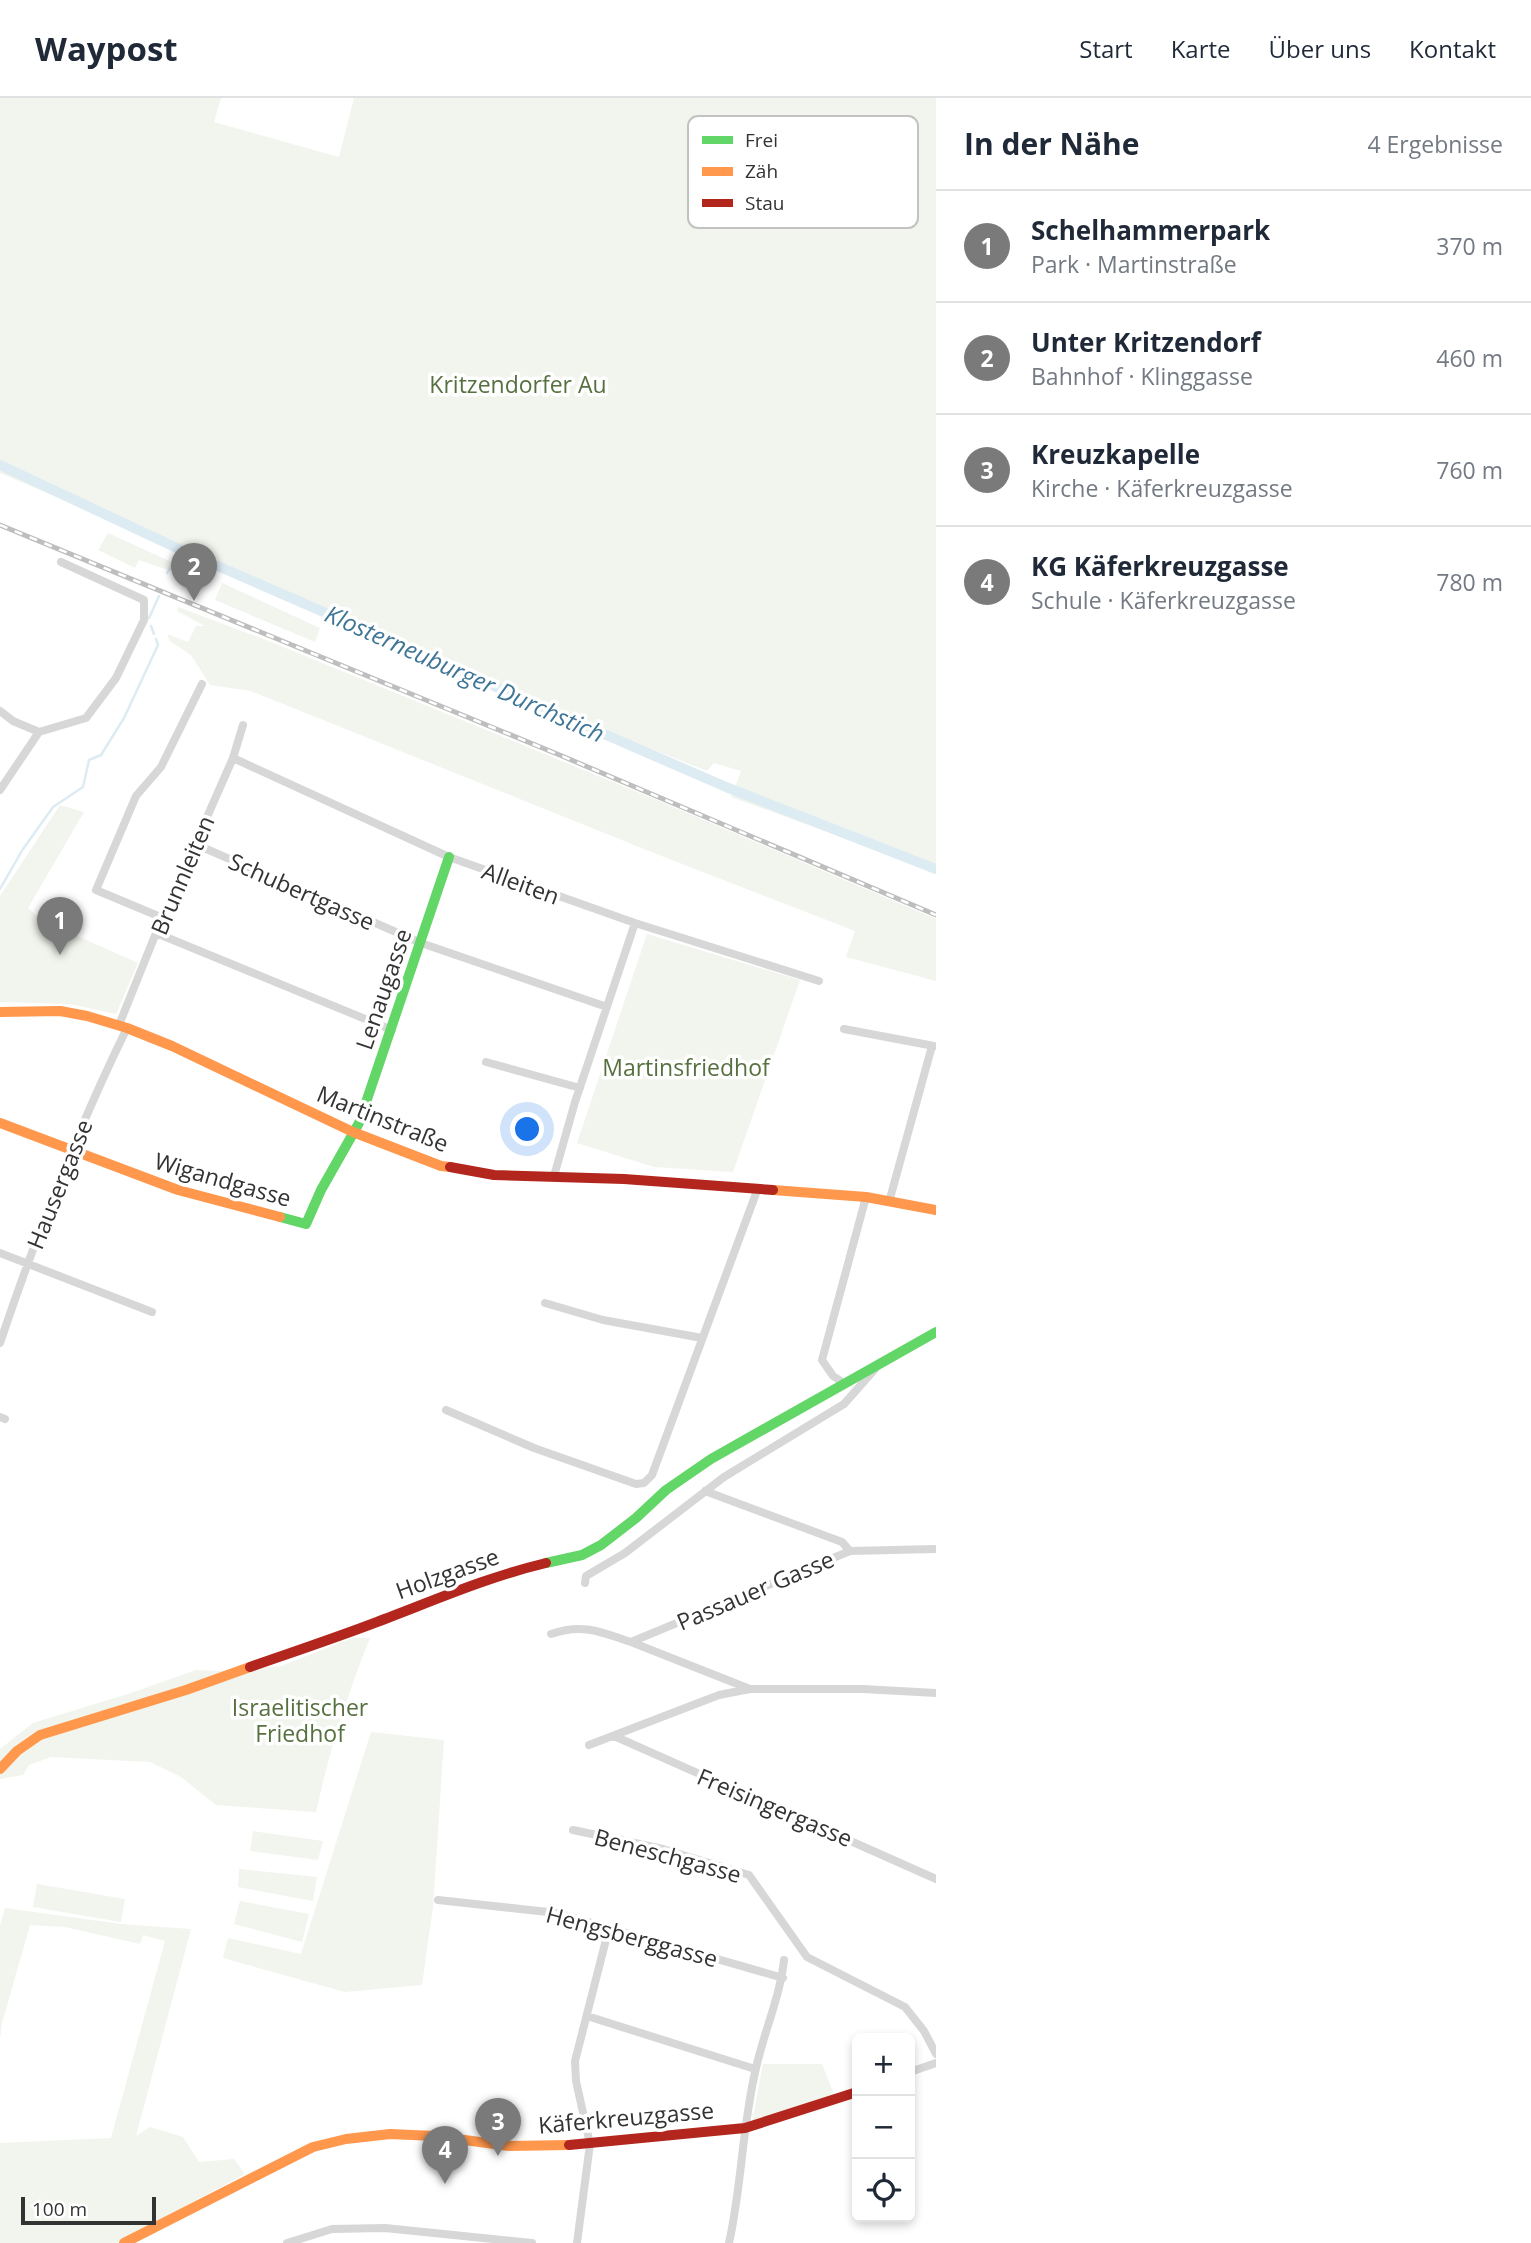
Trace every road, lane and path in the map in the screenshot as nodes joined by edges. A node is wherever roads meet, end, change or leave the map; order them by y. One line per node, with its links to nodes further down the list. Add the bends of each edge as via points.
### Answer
1 (61, 562): 5 (street, via 144,600 144,620 116,678 86,718)
2 (202, 684): 10 (street, via 161,767 136,796 96,890)
3 (0, 711): 5 (street)
4 (243, 725): 6 (street, Brunnleiten)
5 (39, 732): 7 (street)
6 (233, 758): 8 (street, Brunnleiten); 9 (street, Alleiten)
7 (0, 790)
8 (195, 844): 10 (street, Brunnleiten); 13 (street, Schubertgasse)
9 (449, 857): 11 (street, Alleiten); 13 (street, Lenaugasse)
10 (163, 918): 12 (street, Brunnleiten)
11 (635, 923): 14 (street, Alleiten); 15 (street)
12 (156, 933): 17 (street, Brunnleiten); 19 (street)
13 (421, 943): 15 (street, Schubertgasse); 19 (street, Lenaugasse)
14 (819, 981)
15 (607, 1007): 22 (street)
16 (0, 1012): 17 (street, Martinstraße, via 60,1011)
17 (123, 1027): 24 (street, Martinstraße); 25 (street, Hausergasse)
18 (844, 1029): 20 (street)
19 (392, 1030): 24 (street, Lenaugasse)
20 (934, 1046): 29 (street)
21 (486, 1062): 22 (street)
22 (580, 1088): 26 (street)
23 (0, 1123): 25 (street)
24 (354, 1132): 25 (street, Wigandgasse, via 306,1224 178,1190); 26 (street, Martinstraße, via 441,1166 494,1175)
25 (72, 1150): 32 (street, Hausergasse)
26 (554, 1176): 27 (street, Martinstraße)
27 (758, 1188): 28 (street, Martinstraße); 36 (street)
28 (866, 1197): 29 (street, Martinstraße); 39 (street, via 822,1360 833,1376)
29 (889, 1202): 30 (street, Martinstraße)
30 (936, 1210)
31 (0, 1253): 32 (street)
32 (27, 1263): 34 (street); 37 (street, Hausergasse)
33 (545, 1303): 36 (street, via 604,1320)
34 (152, 1312)
35 (936, 1332): 38 (street, Holzgasse)
36 (702, 1338): 40 (street, via 652,1475 644,1483 534,1448)
37 (0, 1343)
38 (881, 1362): 39 (street, Holzgasse); 41 (street, Holzgasse, via 844,1404)
39 (844, 1382): 51 (street, Holzgasse, via 711,1459 582,1555 517,1570 186,1690 40,1735)
40 (446, 1410)
41 (705, 1491): 43 (street, Passauer Gasse, via 842,1542); 44 (street, Holzgasse, via 625,1553 586,1576)
42 (936, 1549): 43 (street)
43 (849, 1551): 46 (street, Passauer Gasse)
44 (585, 1583)
45 (551, 1634): 46 (street, Passauer Gasse, via 590,1628)
46 (631, 1642): 47 (street, Passauer Gasse)
47 (750, 1689): 48 (street); 49 (street, via 719,1695)
48 (936, 1693)
49 (614, 1736): 50 (street); 53 (street, Freisingergasse)
50 (589, 1745)
51 (0, 1769)
52 (573, 1830): 59 (street, Beneschgasse, via 663,1849 749,1875 807,1957 905,2007)
53 (936, 1879)
54 (438, 1900): 55 (street, Hengsberggasse, via 557,1913)
55 (609, 1928): 57 (street, Hengsberggasse); 58 (street)
56 (785, 1960): 57 (street)
57 (783, 1978): 61 (street)
58 (587, 2016): 61 (street); 65 (street, via 575,2061)
59 (936, 2054)
60 (936, 2063): 62 (street)
61 (755, 2069): 64 (street)
62 (915, 2070)
63 (852, 2094): 64 (street, Käferkreuzgasse)
64 (745, 2129): 65 (street, Käferkreuzgasse); 70 (street)
65 (590, 2144): 66 (street, Käferkreuzgasse, via 509,2146 390,2134 346,2139 313,2147); 69 (street)
66 (124, 2243)
67 (287, 2243): 68 (street, via 332,2229 385,2228)
68 (532, 2243)
69 (577, 2243)
70 (729, 2243)

